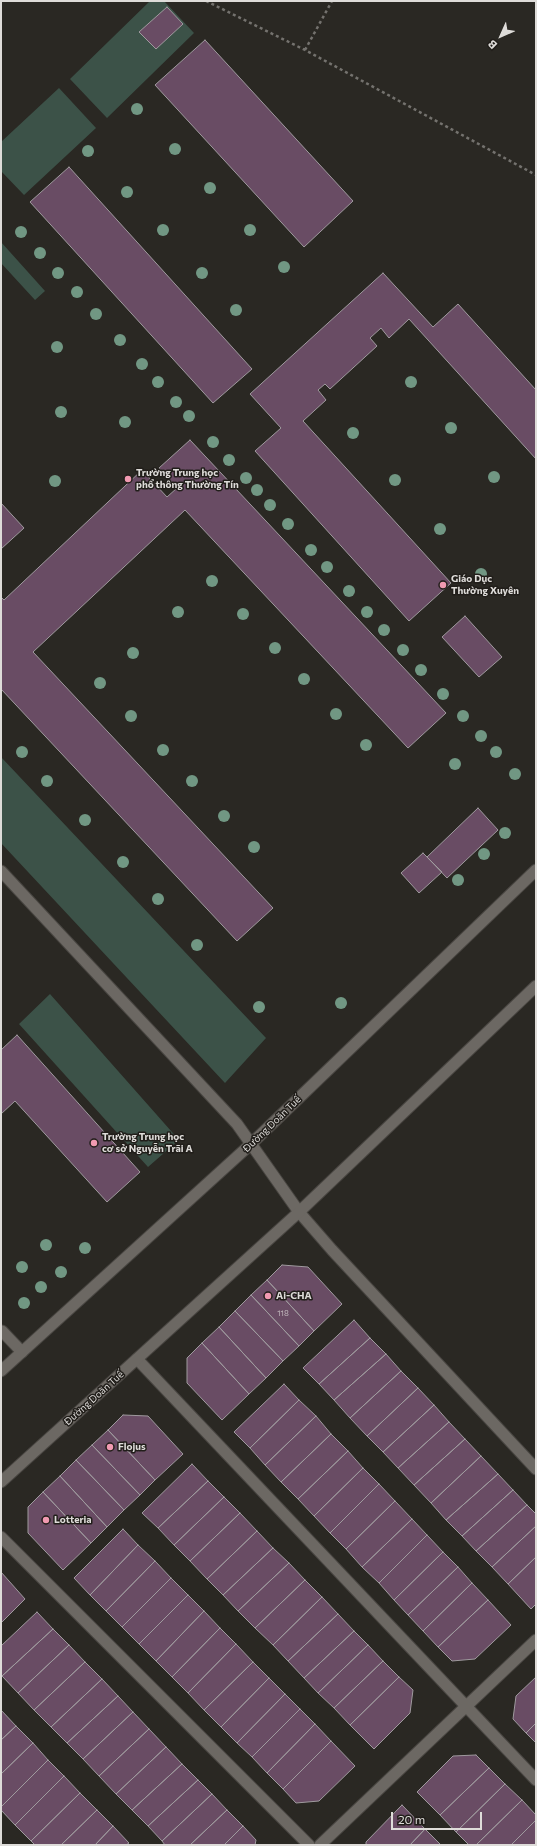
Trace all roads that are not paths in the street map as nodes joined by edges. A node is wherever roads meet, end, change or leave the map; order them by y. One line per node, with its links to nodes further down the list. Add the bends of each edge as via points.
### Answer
1 (536, 870): 4 (street, Đường Doãn Tuế)
2 (1, 871): 4 (street)
3 (536, 986): 5 (street, Đường Doãn Tuế)
4 (252, 1143): 5 (street); 7 (street, Đường Doãn Tuế)
5 (299, 1212): 8 (street, Đường Doãn Tuế); 10 (street)
6 (2, 1331): 7 (street)
7 (22, 1352): 9 (street, Đường Doãn Tuế)
8 (137, 1359): 11 (street, Đường Doãn Tuế); 14 (street)
9 (1, 1371)
10 (536, 1469)
11 (1, 1482)
12 (1, 1537): 16 (street)
13 (536, 1640): 14 (street)
14 (466, 1708): 15 (street); 17 (street)
15 (536, 1780)
16 (309, 1845)
17 (320, 1845)

